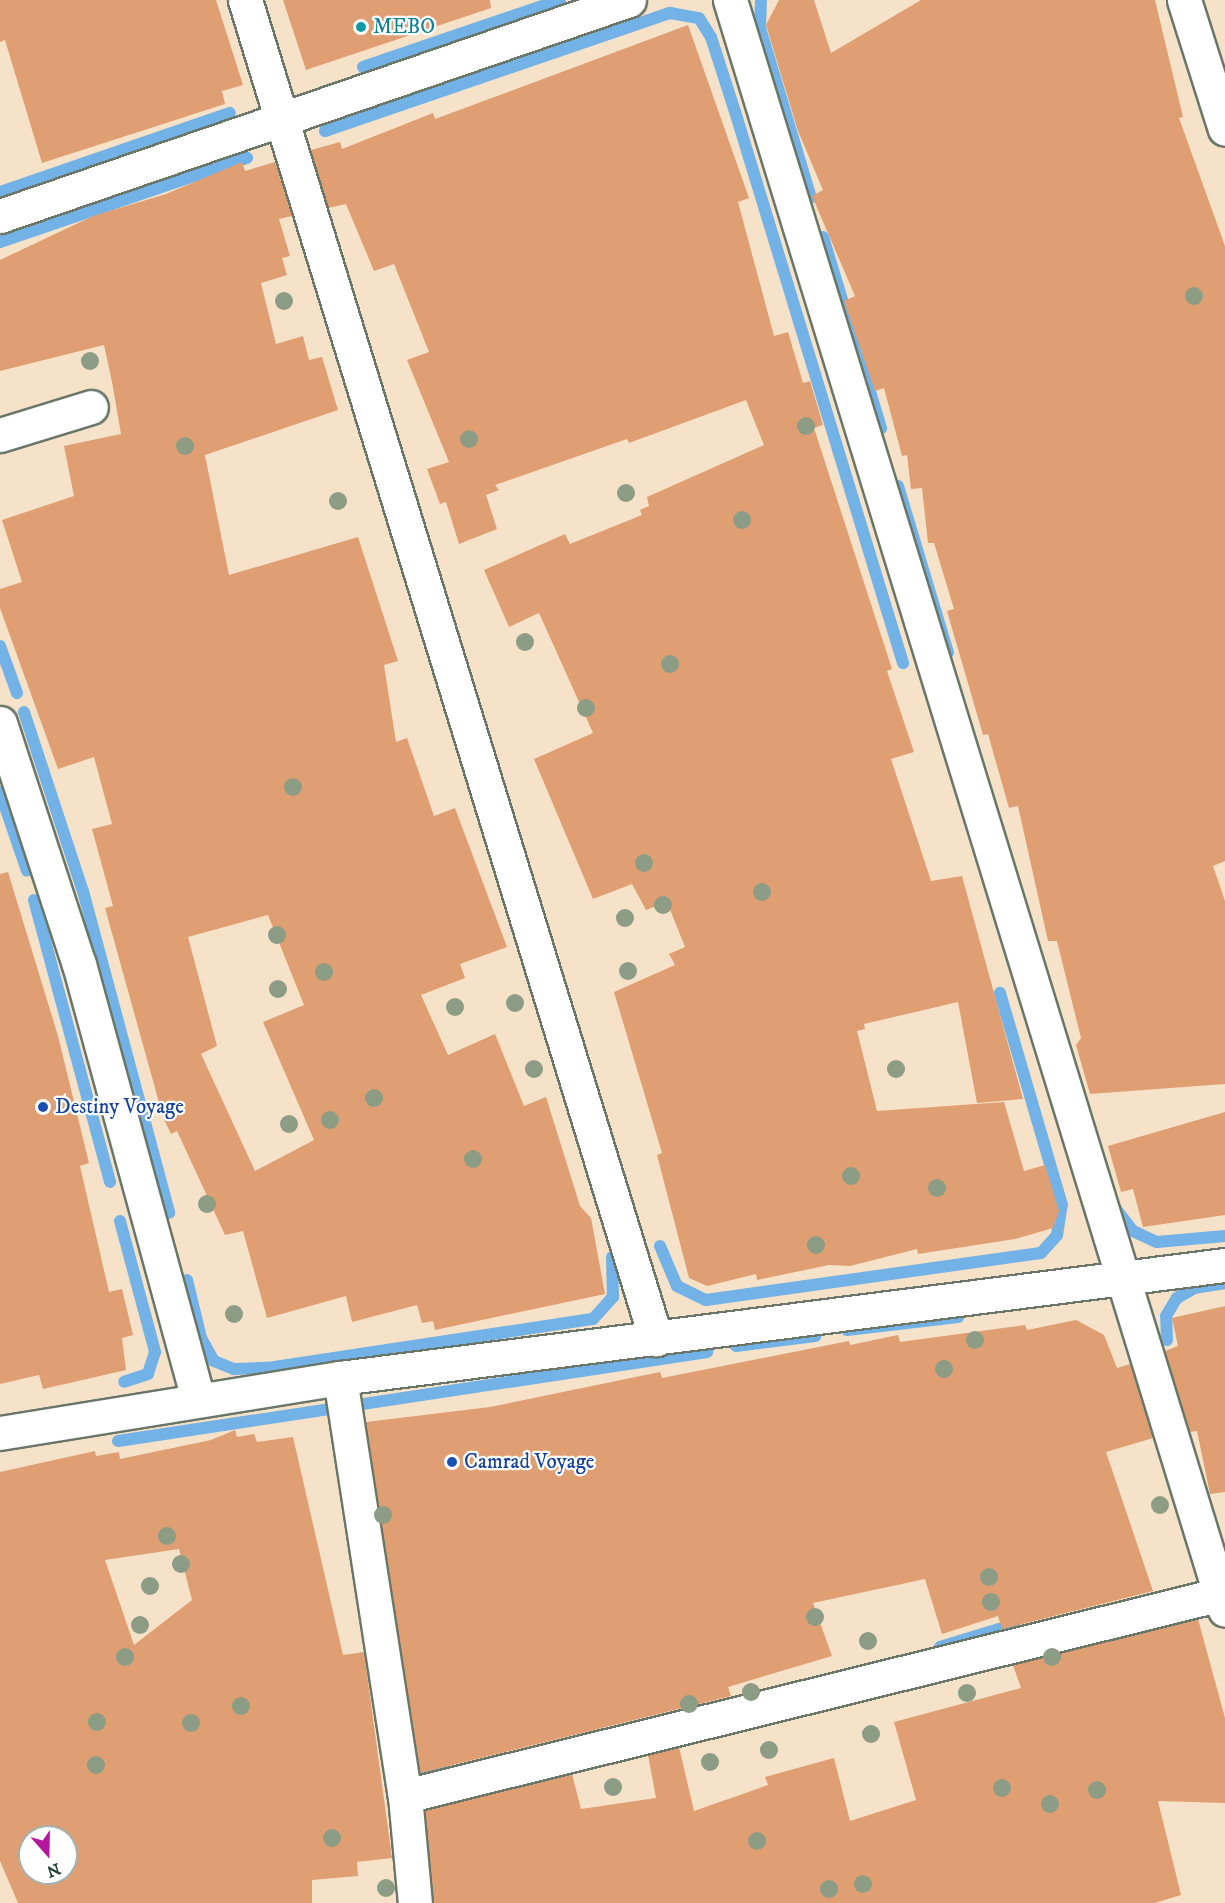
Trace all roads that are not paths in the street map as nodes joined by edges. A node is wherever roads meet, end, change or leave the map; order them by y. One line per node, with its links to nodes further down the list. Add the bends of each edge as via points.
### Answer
1 (245, 0): 5 (street)
2 (629, 0): 5 (street)
3 (730, 0): 12 (street)
4 (1184, 0): 6 (street)
5 (283, 118): 7 (street); 13 (street)
6 (1225, 129)
7 (0, 216)
8 (91, 407): 9 (street)
9 (0, 435)
10 (0, 723): 15 (street, via 79,964)
11 (1225, 1265): 12 (street)
12 (1122, 1278): 13 (street); 17 (street)
13 (656, 1339): 14 (street)
14 (340, 1378): 15 (street); 18 (street)
15 (198, 1400): 16 (street)
16 (0, 1433)
17 (1224, 1599): 18 (street)
18 (405, 1796): 19 (street)
19 (415, 1903)

